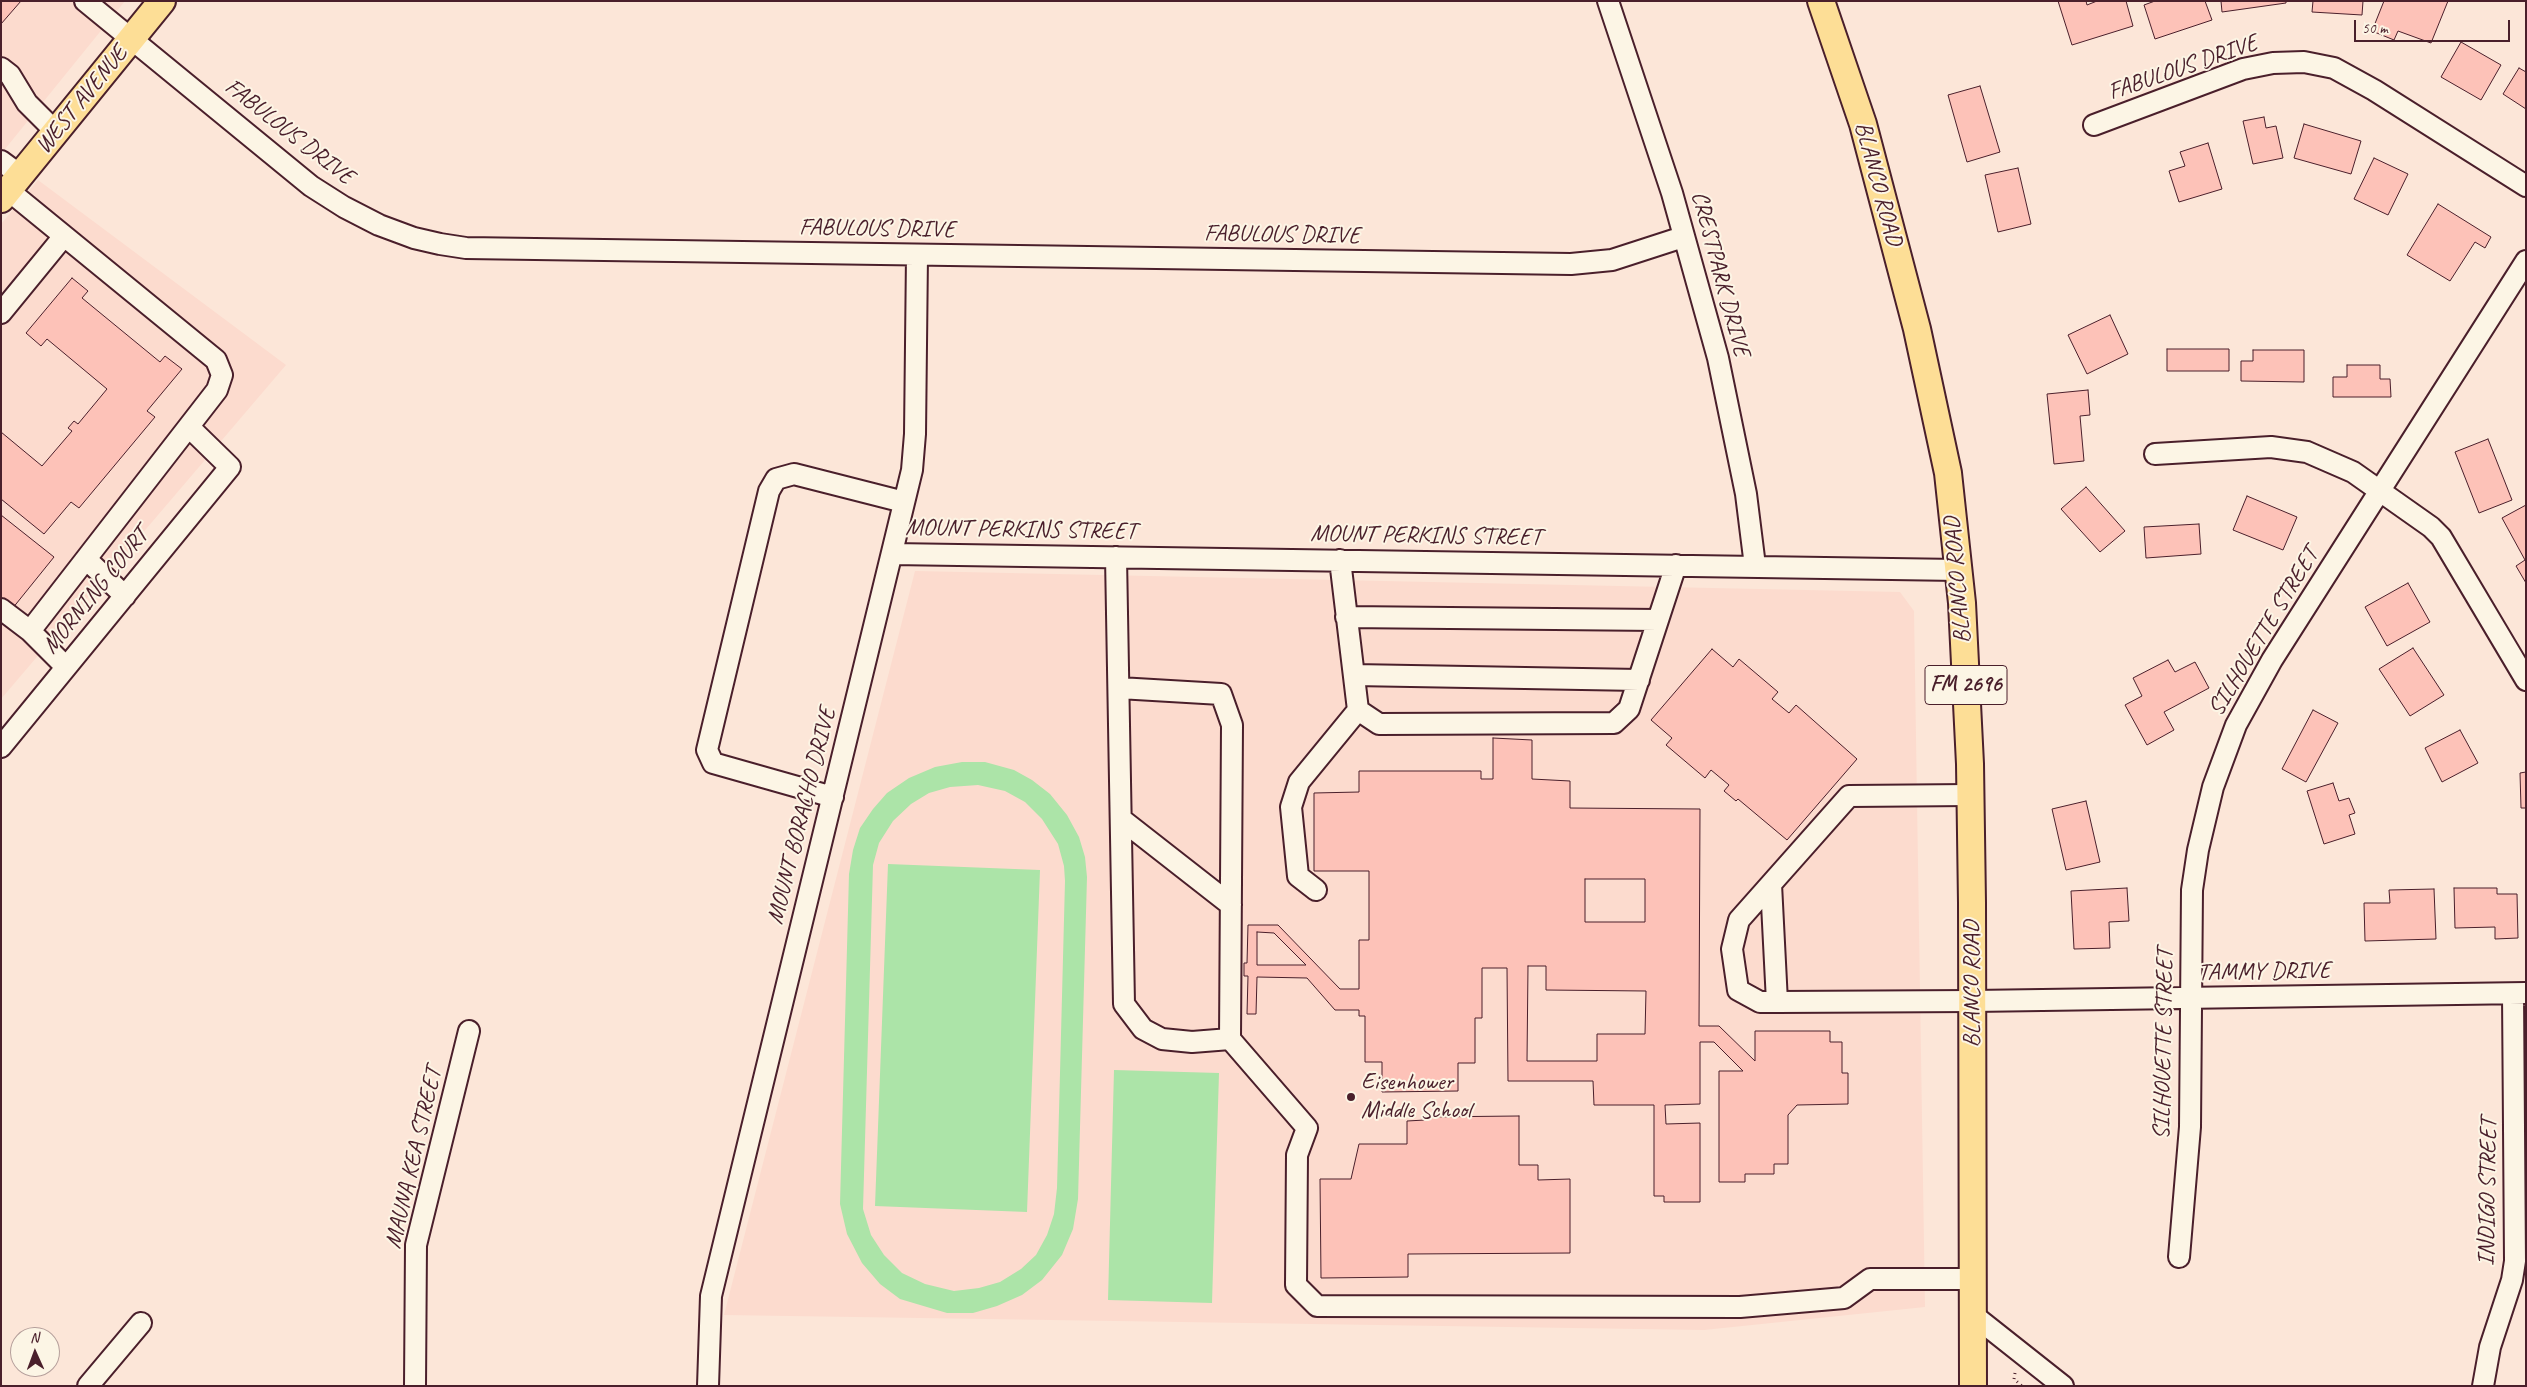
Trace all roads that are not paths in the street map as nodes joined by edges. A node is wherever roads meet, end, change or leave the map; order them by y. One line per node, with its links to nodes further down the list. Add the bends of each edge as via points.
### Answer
1 (85, 1): 5 (street, FABULOUS DRIVE)
2 (162, 1): 5 (main road, WEST AVENUE)
3 (1608, 1): 12 (street, CRESTPARK DRIVE)
4 (1821, 1): 26 (main road, BLANCO ROAD / FM 2696, via 1863,124 1917,329 1948,473)
5 (132, 39): 8 (main road, WEST AVENUE); 13 (street, FABULOUS DRIVE, via 311,186 379,225 414,238 466,248)
6 (1, 68): 8 (street, via 10,75 27,103)
7 (2094, 125): 10 (street, FABULOUS DRIVE, via 2243,69 2273,63 2304,62 2334,68 2374,90)
8 (56, 132): 9 (main road, WEST AVENUE)
9 (8, 181): 11 (street)
10 (2526, 186)
11 (64, 236): 15 (street); 16 (street, via 216,360 222,375 217,390)
12 (1684, 237): 13 (street, FABULOUS DRIVE, via 1612,260 1571,264); 25 (street, CRESTPARK DRIVE, via 1722,377 1745,486)
13 (917, 255): 19 (street, MOUNT BORACHO DRIVE, via 915,434 912,470)
14 (2526, 261): 18 (street, SILHOUETTE STREET)
15 (1, 313)
16 (189, 426): 22 (street); 27 (street, MORNING COURT, via 230,467)
17 (2154, 454): 18 (street, via 2272,447 2307,452 2353,472)
18 (2380, 490): 35 (street, via 2441,537); 46 (street, SILHOUETTE STREET, via 2272,660 2236,725 2213,787 2198,850 2192,890)
19 (904, 502): 20 (street, MOUNT BORACHO DRIVE); 40 (street, via 794,474 776,479 769,490 762,519 707,750 713,762 719,765)
20 (892, 554): 21 (street, MOUNT PERKINS STREET); 40 (street, MOUNT BORACHO DRIVE)
21 (1116, 557): 23 (street, MOUNT PERKINS STREET); 36 (street)
22 (86, 559): 27 (street); 31 (street)
23 (1340, 560): 24 (street, MOUNT PERKINS STREET); 29 (street)
24 (1676, 565): 25 (street, MOUNT PERKINS STREET); 30 (street)
25 (1755, 566): 26 (street, MOUNT PERKINS STREET)
26 (1958, 570): 39 (main road, BLANCO ROAD / FM 2696, via 1963,612)
27 (125, 596): 32 (street, MORNING COURT)
28 (1, 609): 31 (street)
29 (1346, 617): 30 (street); 33 (street)
30 (1658, 620): 34 (street)
31 (30, 631): 32 (street)
32 (66, 667): 38 (street, MORNING COURT)
33 (1354, 675): 34 (street); 37 (street)
34 (1639, 680): 37 (street, via 1629,709 1614,723 1380,724)
35 (2526, 680)
36 (1118, 688): 41 (street); 44 (street, via 1221,694 1232,725)
37 (1358, 710): 43 (street, via 1299,782 1291,807 1298,876)
38 (1, 747)
39 (1970, 795): 42 (street, via 1850,796); 47 (main road, BLANCO ROAD / FM 2696)
40 (833, 797): 57 (street, MOUNT BORACHO DRIVE, via 711,1296)
41 (1121, 819): 44 (street); 50 (street, via 1124,1004 1143,1029 1162,1039 1192,1042)
42 (1771, 884): 48 (street); 48 (street, TAMMY DRIVE, via 1739,920 1732,949 1738,990 1760,1002)
43 (1316, 890)
44 (1231, 905): 50 (street)
45 (2519, 994): 46 (street, TAMMY DRIVE); 60 (street, INDIGO STREET, via 2515,1261 2490,1347)
46 (2190, 998): 47 (street, TAMMY DRIVE); 51 (street, SILHOUETTE STREET, via 2190,1127)
47 (1973, 1001): 48 (street, TAMMY DRIVE); 52 (main road, BLANCO ROAD / FM 2696)
48 (1777, 1002)
49 (469, 1031): 56 (street, MAUNA KEA STREET, via 416,1245)
50 (1230, 1039): 52 (street, via 1307,1128 1297,1156 1296,1285 1317,1306 1740,1308 1844,1298 1870,1280)
51 (2179, 1257)
52 (1971, 1279): 53 (main road, BLANCO ROAD / FM 2696)
53 (1972, 1314): 58 (main road, BLANCO ROAD / FM 2696); 59 (street)
54 (141, 1323): 55 (street)
55 (88, 1386)
56 (415, 1386)
57 (708, 1386)
58 (1973, 1386)
59 (2063, 1386)
60 (2483, 1386)

